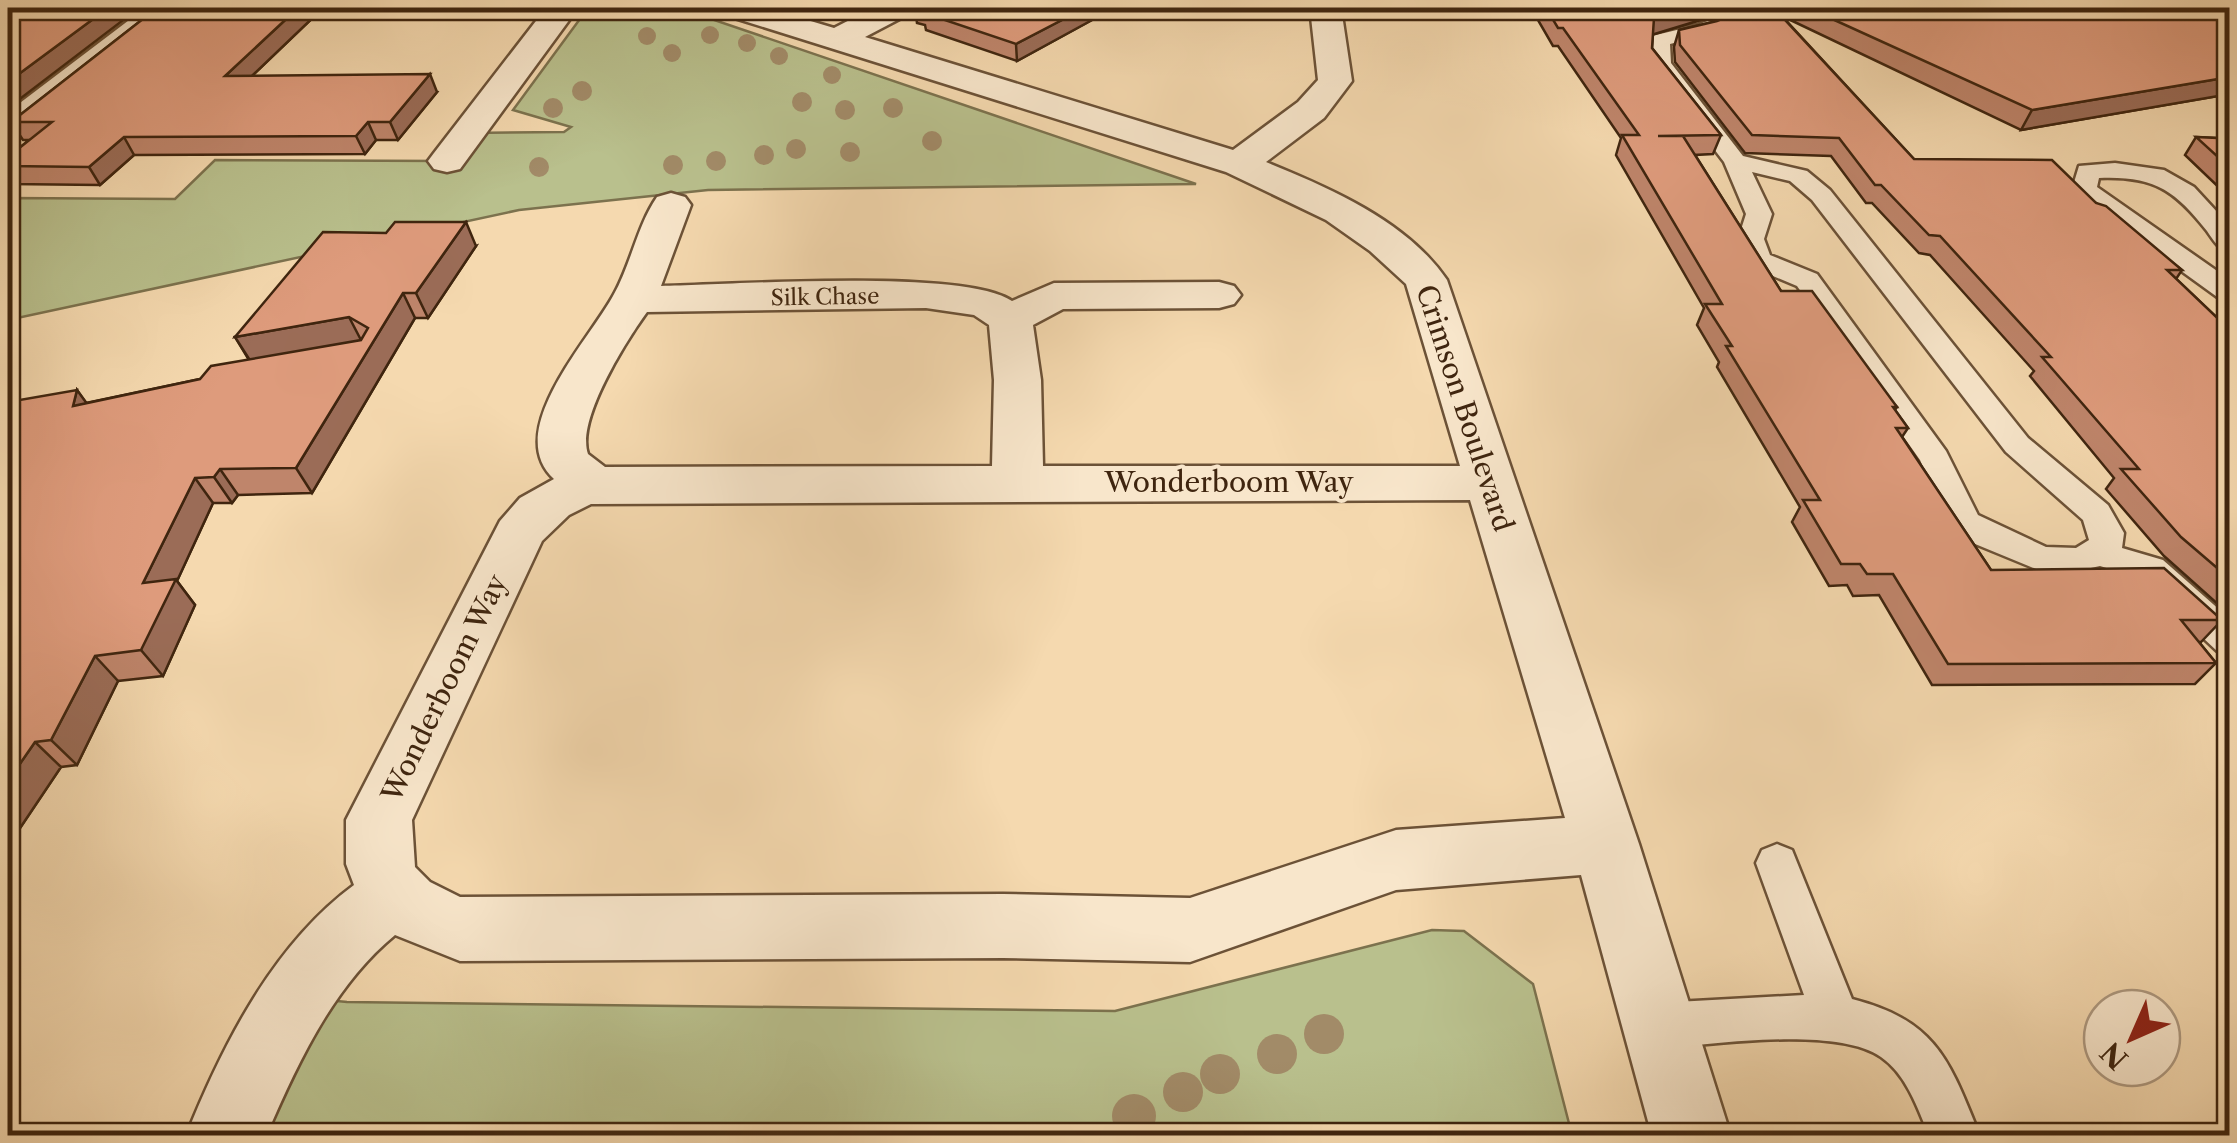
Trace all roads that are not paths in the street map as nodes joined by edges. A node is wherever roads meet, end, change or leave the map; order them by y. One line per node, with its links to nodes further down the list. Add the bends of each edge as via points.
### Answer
1 (164, 8): 8 (street)
2 (562, 8): 9 (street)
3 (736, 8): 7 (street, Crimson Boulevard)
4 (896, 8): 7 (street)
5 (1326, 8): 11 (street, via 1335,80 1311,110)
6 (1758, 8): 10 (lane, via 1658,40 1660,64)
7 (838, 40): 11 (street, Crimson Boulevard)
8 (8, 128)
9 (447, 161)
10 (1735, 161): 21 (lane, via 1798,176 1822,196 2018,445 2096,513 2107,532); 21 (lane, via 1759,214 1751,239 1758,260 1807,280 1935,458 1964,522 2041,560)
11 (1239, 164): 19 (street, Crimson Boulevard, via 1373,231 1426,280)
12 (671, 204): 16 (street)
13 (2230, 244): 14 (lane, via 2190,192 2165,176 2088,170 2084,189)
14 (2230, 293)
15 (1220, 295): 17 (street, via 1054,296)
16 (634, 299): 17 (street, Silk Chase, via 926,295 986,304); 20 (street, via 602,342 561,432 567,464)
17 (1010, 320): 18 (street, via 1018,367)
18 (1018, 482): 19 (street, Wonderboom Way); 20 (street, Wonderboom Way)
19 (1490, 483): 23 (street, Crimson Boulevard)
20 (594, 484): 25 (street, Wonderboom Way, via 549,502 519,534 379,820 376,852)
21 (2099, 554): 22 (lane, via 2151,569)
22 (2230, 641)
23 (1606, 844): 25 (street, via 1396,860 1190,930 460,929 416,915); 27 (street, Crimson Boulevard)
24 (1777, 863): 26 (lane)
25 (396, 894): 28 (street, via 367,913 312,974 278,1023)
26 (1837, 1021): 27 (lane); 30 (lane, via 1867,1024 1900,1040 1927,1074)
27 (1658, 1026): 29 (street, Crimson Boulevard)
28 (225, 1136)
29 (1692, 1136)
30 (1955, 1136)

